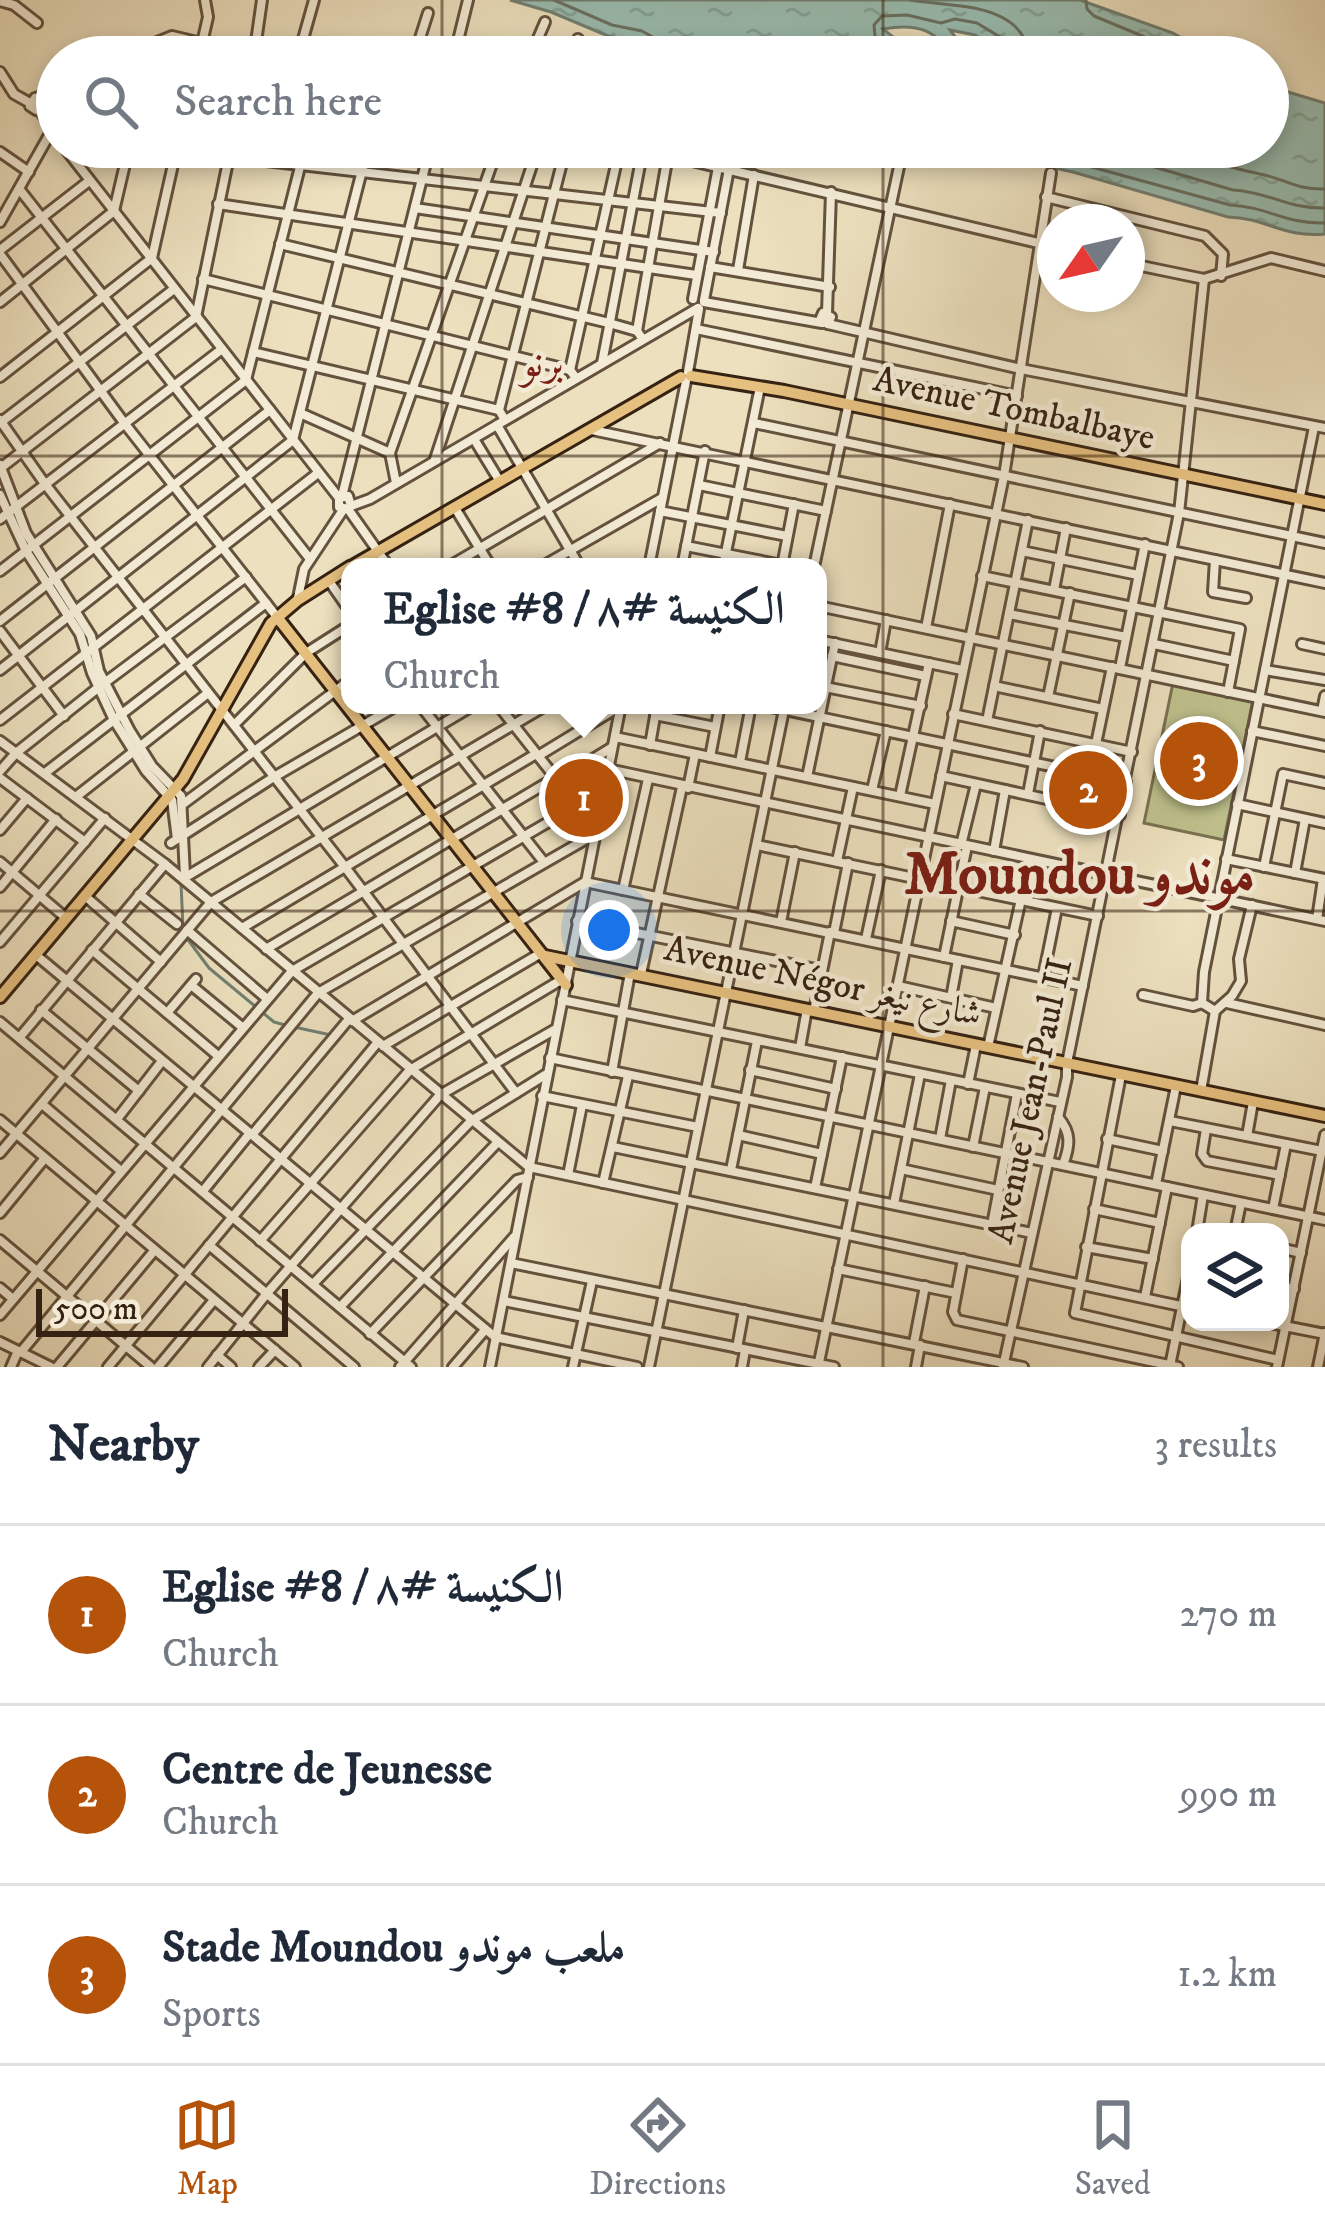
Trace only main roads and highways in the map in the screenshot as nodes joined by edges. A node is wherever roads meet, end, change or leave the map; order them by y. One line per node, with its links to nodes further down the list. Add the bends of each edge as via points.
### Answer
1 (1325, 504): 2 (main road, Avenue Tombalbaye, via 686,376)
2 (366, 558)
3 (341, 572): 4 (main road)
4 (277, 616): 5 (main road); 9 (main road, via 172,793)
5 (341, 697)
6 (354, 714): 7 (main road)
7 (543, 955): 8 (main road); 10 (main road, Avenue Négor شارع نيغر)
8 (563, 983)
9 (0, 996)
10 (1325, 1116)

